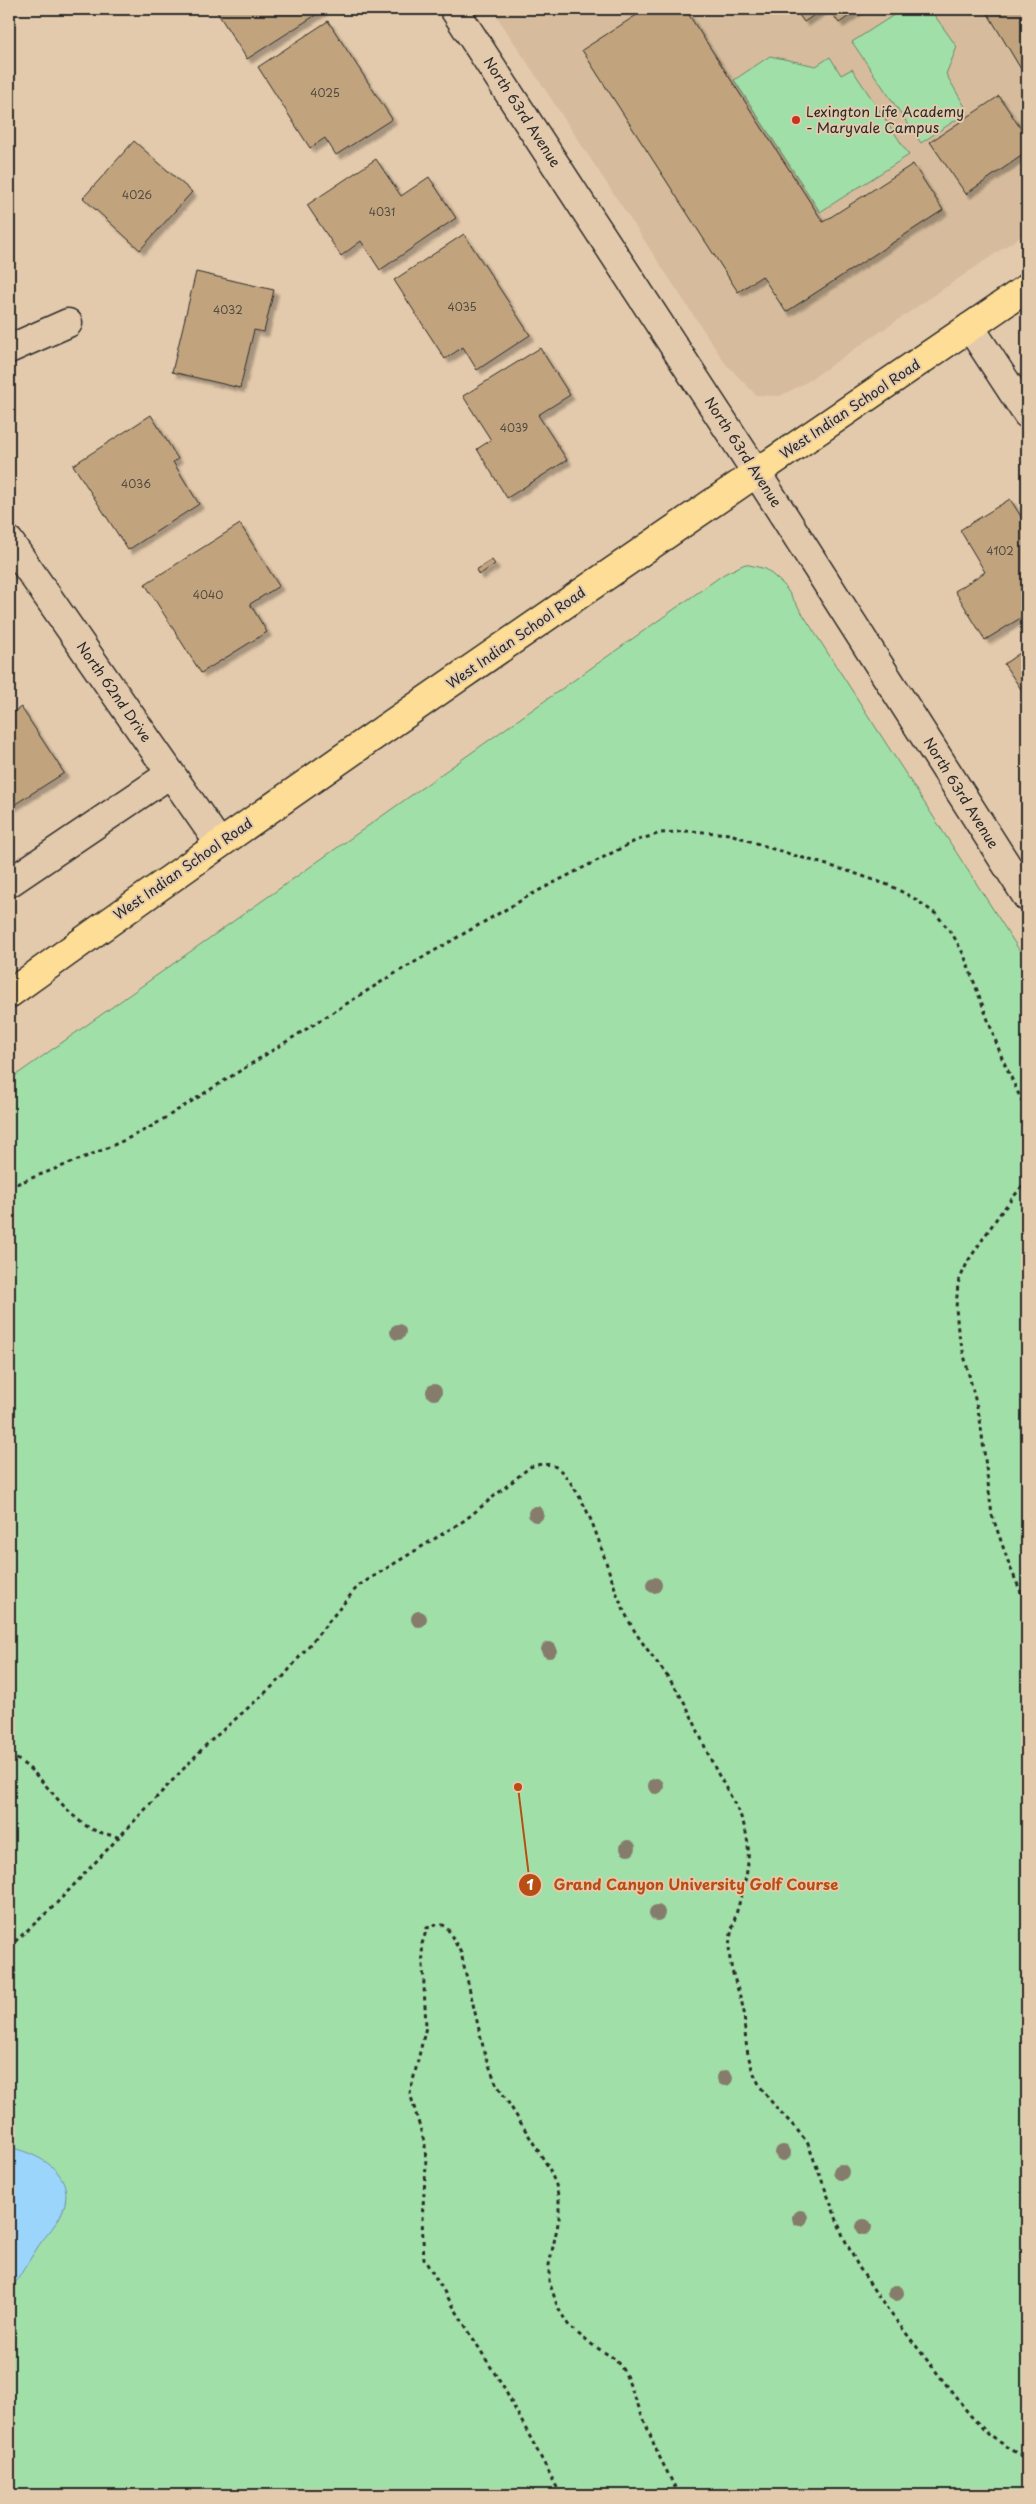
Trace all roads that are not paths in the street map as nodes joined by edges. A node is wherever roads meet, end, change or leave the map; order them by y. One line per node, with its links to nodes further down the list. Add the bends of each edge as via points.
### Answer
1 (454, 9): 7 (street, North 63rd Avenue)
2 (1027, 288): 4 (main road, West Indian School Road)
3 (68, 323): 5 (street)
4 (970, 327): 6 (street); 7 (main road, West Indian School Road)
5 (9, 349)
6 (1027, 414)
7 (756, 472): 10 (main road, West Indian School Road); 12 (street, North 63rd Avenue)
8 (9, 541): 9 (street, North 62nd Drive)
9 (170, 774): 10 (street, North 62nd Drive); 11 (street)
10 (219, 843): 13 (main road, West Indian School Road)
11 (9, 883)
12 (1027, 897)
13 (9, 994)

